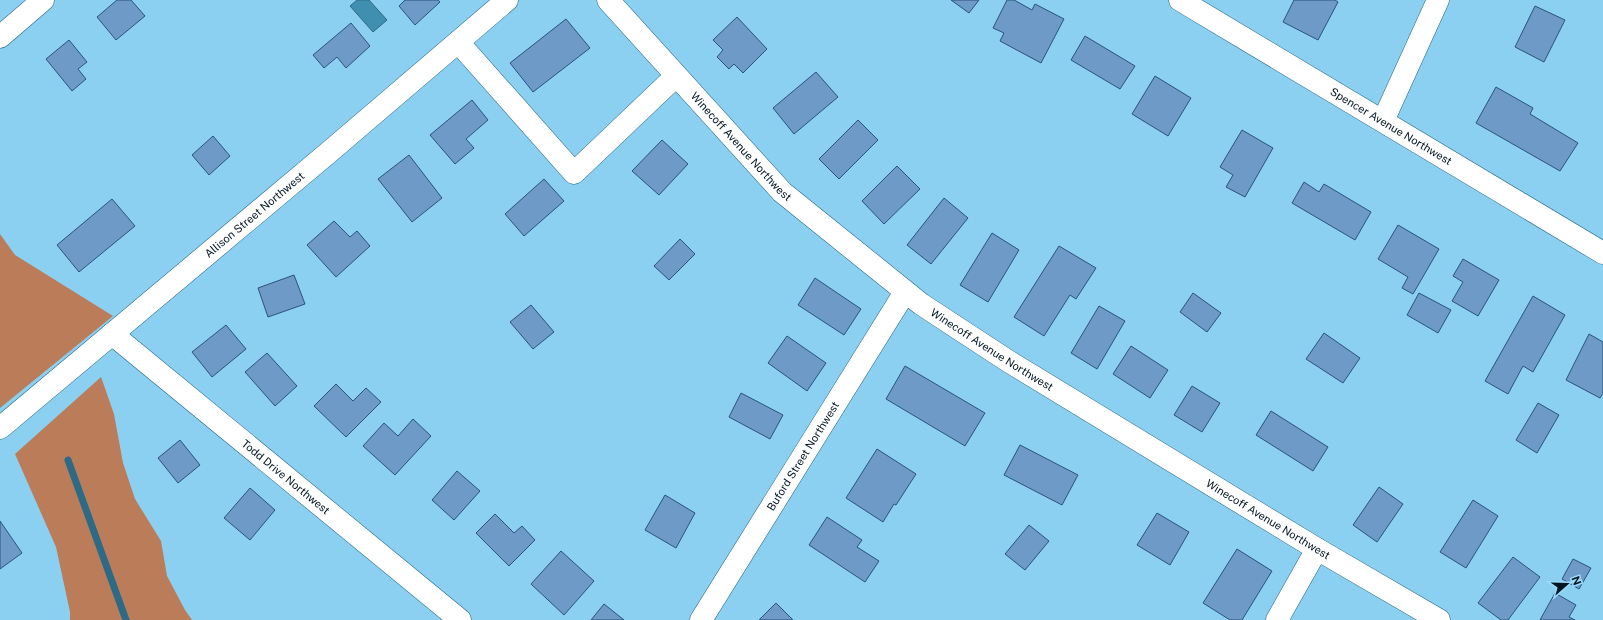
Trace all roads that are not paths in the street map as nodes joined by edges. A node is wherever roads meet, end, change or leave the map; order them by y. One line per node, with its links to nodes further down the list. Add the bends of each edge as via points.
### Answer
1 (43, 0): 6 (street)
2 (507, 0): 7 (street, Allison Street Northwest)
3 (608, 0): 8 (street, Winecoff Avenue Northwest)
4 (1180, 0): 9 (street, Spencer Avenue Northwest)
5 (1438, 0): 9 (street)
6 (0, 37)
7 (458, 42): 8 (street, via 574,173); 12 (street, Allison Street Northwest)
8 (676, 76): 11 (street, Winecoff Avenue Northwest, via 782,192)
9 (1383, 121): 10 (street, Spencer Avenue Northwest)
10 (1603, 253)
11 (905, 292): 14 (street, Winecoff Avenue Northwest, via 1008,361); 16 (street, Buford Street Northwest)
12 (112, 334): 13 (street, Allison Street Northwest); 15 (street, Todd Drive Northwest)
13 (0, 428)
14 (1317, 549): 17 (street); 18 (street, Winecoff Avenue Northwest)
15 (460, 620)
16 (701, 620)
17 (1277, 620)
18 (1439, 620)

